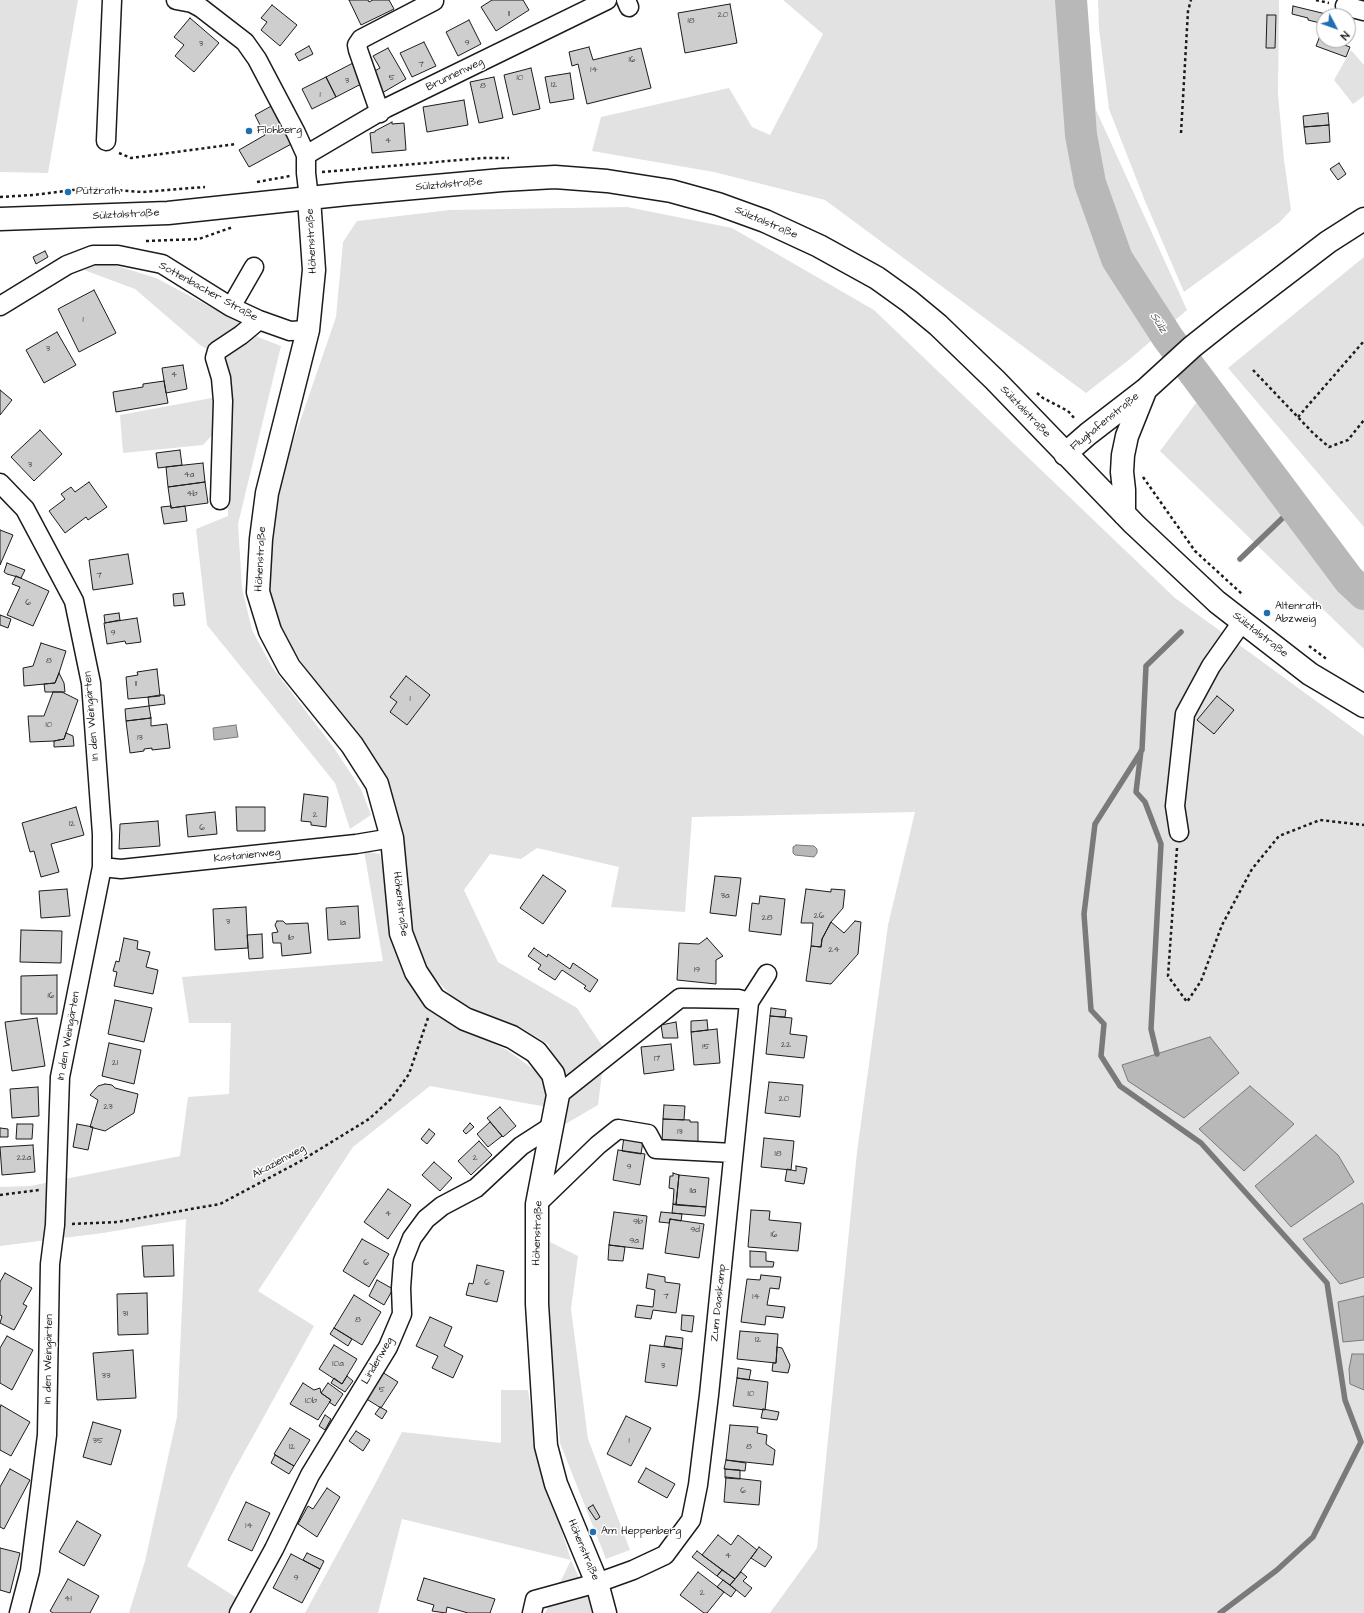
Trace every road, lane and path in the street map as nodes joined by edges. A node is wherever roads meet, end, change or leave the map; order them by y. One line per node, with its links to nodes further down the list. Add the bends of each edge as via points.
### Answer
1 (112, 0): 10 (street)
2 (176, 0): 12 (street, via 192,3 201,8 245,42 257,59)
3 (607, 0): 8 (street, Brunnenweg)
4 (1191, 0): 9 (path, via 1188,11)
5 (434, 1): 8 (street, via 361,39 357,44)
6 (1345, 6): 7 (street)
7 (1364, 11)
8 (380, 113): 12 (street, Brunnenweg)
9 (1181, 133)
10 (106, 141): 11 (path, via 116,152 131,158)
11 (236, 144)
12 (306, 155): 14 (street)
13 (513, 158): 14 (path, via 484,158)
14 (306, 173): 15 (path); 18 (street)
15 (256, 182)
16 (211, 187): 17 (path, via 142,192 88,188)
17 (0, 197)
18 (309, 198): 19 (main road, Sülztalstraße, via 168,213); 25 (main road, Höhenstraße, via 314,270); 33 (main road, Sülztalstraße, via 555,177 607,181 671,191 718,204 765,221 819,246 877,278 938,325)
19 (0, 219)
20 (1364, 219): 29 (main road, Flughafenstraße, via 1328,242 1226,320)
21 (254, 267): 23 (street)
22 (0, 306): 23 (street, Sottenbacher Straße, via 67,265 99,255 162,264)
23 (231, 307): 24 (street, Sottenbacher Straße)
24 (259, 320): 25 (street, Sottenbacher Straße, via 290,331); 36 (street, via 217,351 215,358 221,378 223,401)
25 (308, 330): 45 (main road, Höhenstraße, via 268,493 261,540 258,592 270,631 289,667 352,745 377,784)
26 (1364, 341): 30 (path)
27 (1253, 370): 30 (path)
28 (1031, 388): 32 (path, via 1043,398 1068,411)
29 (1145, 390): 32 (main road, Flughafenstraße); 34 (main road, Flughafenstraße, via 1127,436)
30 (1298, 417): 31 (path, via 1329,447 1348,440)
31 (1364, 420)
32 (1088, 434): 33 (main road, Flughafenstraße)
33 (1066, 454): 37 (main road, Sülztalstraße)
34 (1122, 463): 37 (main road, Flughafenstraße); 38 (path, via 1137,468 1195,551)
35 (0, 483): 46 (street, In den Weingärten, via 25,509 74,601 91,683)
36 (220, 500)
37 (1124, 514): 39 (main road, Sülztalstraße)
38 (1245, 598)
39 (1242, 622): 42 (main road, Sülztalstraße, via 1310,674); 44 (street, via 1211,666 1185,714 1175,806)
40 (1307, 645): 41 (path)
41 (1332, 663)
42 (1364, 706)
43 (1364, 825): 44 (path, via 1320,820 1279,836 1252,869 1222,925 1201,981 1187,1002 1168,976)
44 (1178, 832)
45 (392, 838): 46 (street, Kastanienweg, via 121,869); 48 (main road, Höhenstraße, via 401,933 416,972)
46 (102, 867): 53 (street, In den Weingärten, via 60,1077)
47 (767, 974): 49 (street, Zum Daaskamp)
48 (434, 999): 50 (main road, Höhenstraße, via 465,1019 512,1037 536,1052 553,1074); 56 (path, Akazienweg, via 410,1074 391,1099 369,1119 299,1162 220,1204 117,1222)
49 (749, 1002): 50 (street, via 739,999 680,998); 52 (street, Zum Daaskamp)
50 (558, 1095): 51 (main road, Höhenstraße)
51 (552, 1126): 55 (main road, Höhenstraße); 59 (street, Lindenweg, via 521,1146 476,1188 442,1206 426,1219 412,1238 403,1261 402,1314 388,1347 310,1474 274,1549)
52 (733, 1153): 55 (street, via 656,1149 648,1134 618,1130 598,1145); 57 (street, Zum Daaskamp, via 709,1395 698,1485 690,1520 665,1555)
53 (56, 1189): 54 (path); 56 (street, In den Weingärten)
54 (0, 1195)
55 (537, 1204): 57 (main road, Höhenstraße, via 537,1304 546,1446 556,1484)
56 (55, 1225): 58 (street, In den Weingärten, via 50,1264 47,1435 30,1571)
57 (597, 1583): 60 (street, Zum Daaskamp, via 535,1600); 61 (main road, Höhenstraße)
58 (18, 1613)
59 (239, 1613)
60 (532, 1613)
61 (605, 1613)

